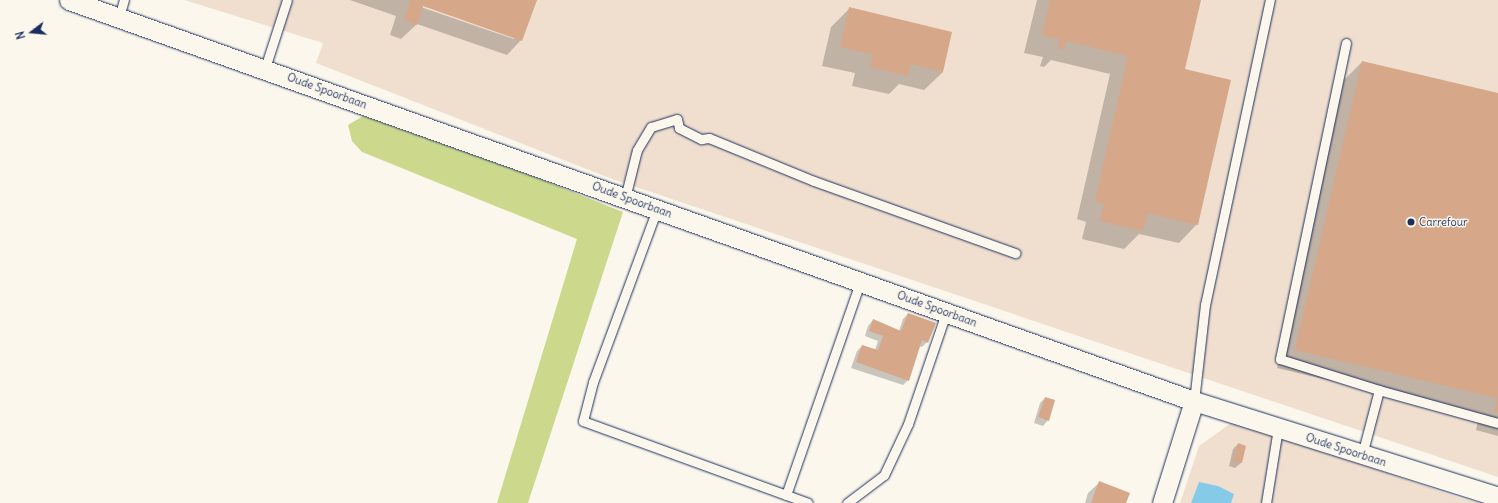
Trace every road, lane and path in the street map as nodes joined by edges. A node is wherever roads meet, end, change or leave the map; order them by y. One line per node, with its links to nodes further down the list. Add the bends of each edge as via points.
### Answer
1 (69, 0): 4 (street, Oude Spoorbaan)
2 (286, 0): 6 (lane)
3 (1270, 0): 13 (lane, via 1205,305)
4 (122, 9): 6 (street, Oude Spoorbaan)
5 (1346, 43): 12 (lane, via 1280,359)
6 (265, 68): 7 (street, Oude Spoorbaan)
7 (625, 198): 8 (street, Oude Spoorbaan); 9 (lane, via 636,150 651,127 677,119 679,128 700,139 709,138 814,182)
8 (657, 209): 10 (street, Oude Spoorbaan); 17 (lane, via 593,382 583,421)
9 (1015, 253)
10 (860, 282): 11 (street, Oude Spoorbaan); 17 (lane)
11 (946, 313): 13 (street, Oude Spoorbaan); 20 (lane, via 908,424 884,475)
12 (1379, 390): 14 (lane); 16 (lane)
13 (1194, 401): 15 (street, Oude Spoorbaan); 21 (street)
14 (1498, 423)
15 (1278, 428): 16 (street, Oude Spoorbaan); 22 (lane)
16 (1362, 455): 18 (street, Oude Spoorbaan)
17 (786, 495): 19 (lane)
18 (1498, 497)
19 (808, 503)
20 (847, 503)
21 (1162, 503)
22 (1266, 503)

